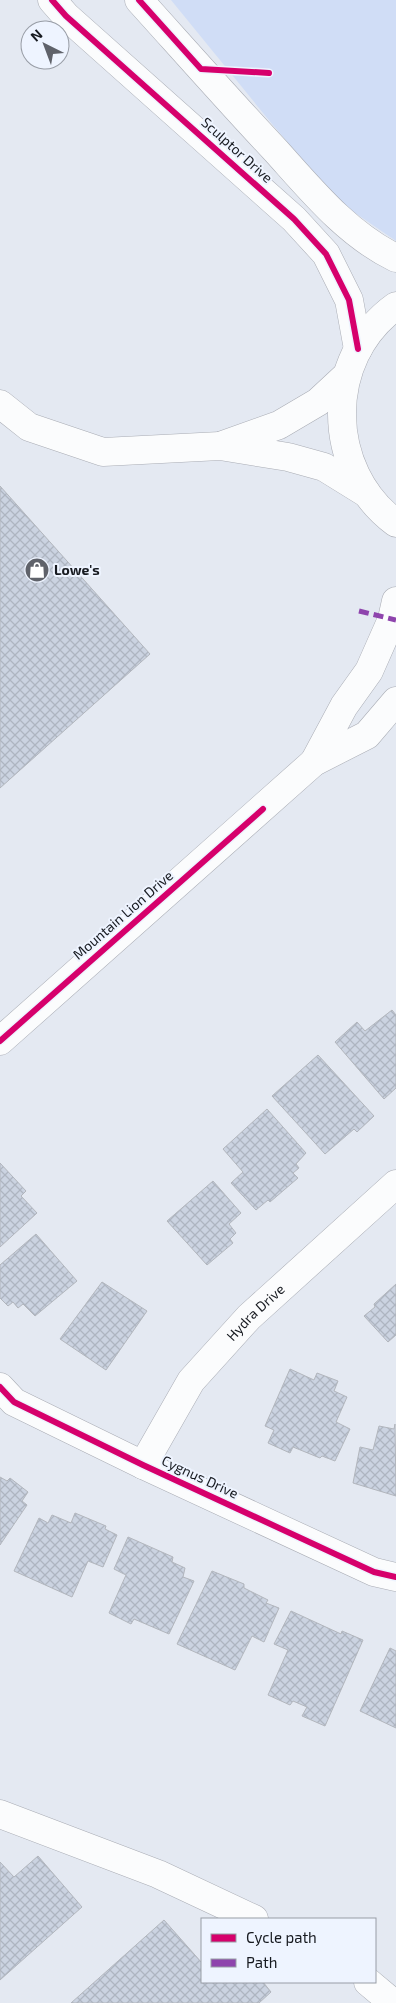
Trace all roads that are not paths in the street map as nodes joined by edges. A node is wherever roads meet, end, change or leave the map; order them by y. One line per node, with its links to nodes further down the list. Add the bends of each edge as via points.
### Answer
1 (52, 0): 5 (street, Sculptor Drive, via 294,219 326,254 349,300)
2 (139, 0): 3 (street, Sculptor Drive, via 316,195 352,228)
3 (396, 258)
4 (396, 306): 5 (street, via 383,315)
5 (358, 349): 6 (street)
6 (346, 376): 8 (street, via 318,402 278,425); 9 (street, via 342,406 343,437 351,466)
7 (0, 404): 8 (street, via 29,427 102,452)
8 (220, 446): 9 (street, via 288,457 324,467)
9 (366, 493): 10 (street)
10 (390, 518): 11 (street)
11 (396, 544)
12 (396, 601): 14 (street, Mountain Lion Drive, via 392,619 369,671 344,706)
13 (396, 701): 14 (street, Mountain Lion Drive, via 368,735)
14 (314, 762): 15 (street, Mountain Lion Drive)
15 (0, 1041)
16 (396, 1184): 18 (street, Hydra Drive, via 249,1317 191,1381)
17 (0, 1388): 18 (street, Cygnus Drive, via 14,1402)
18 (143, 1465): 19 (street, Cygnus Drive, via 374,1572)
19 (396, 1578)
20 (0, 1814): 21 (street, via 158,1874)
21 (252, 1918)
22 (369, 1983): 23 (street)
23 (393, 2003)

